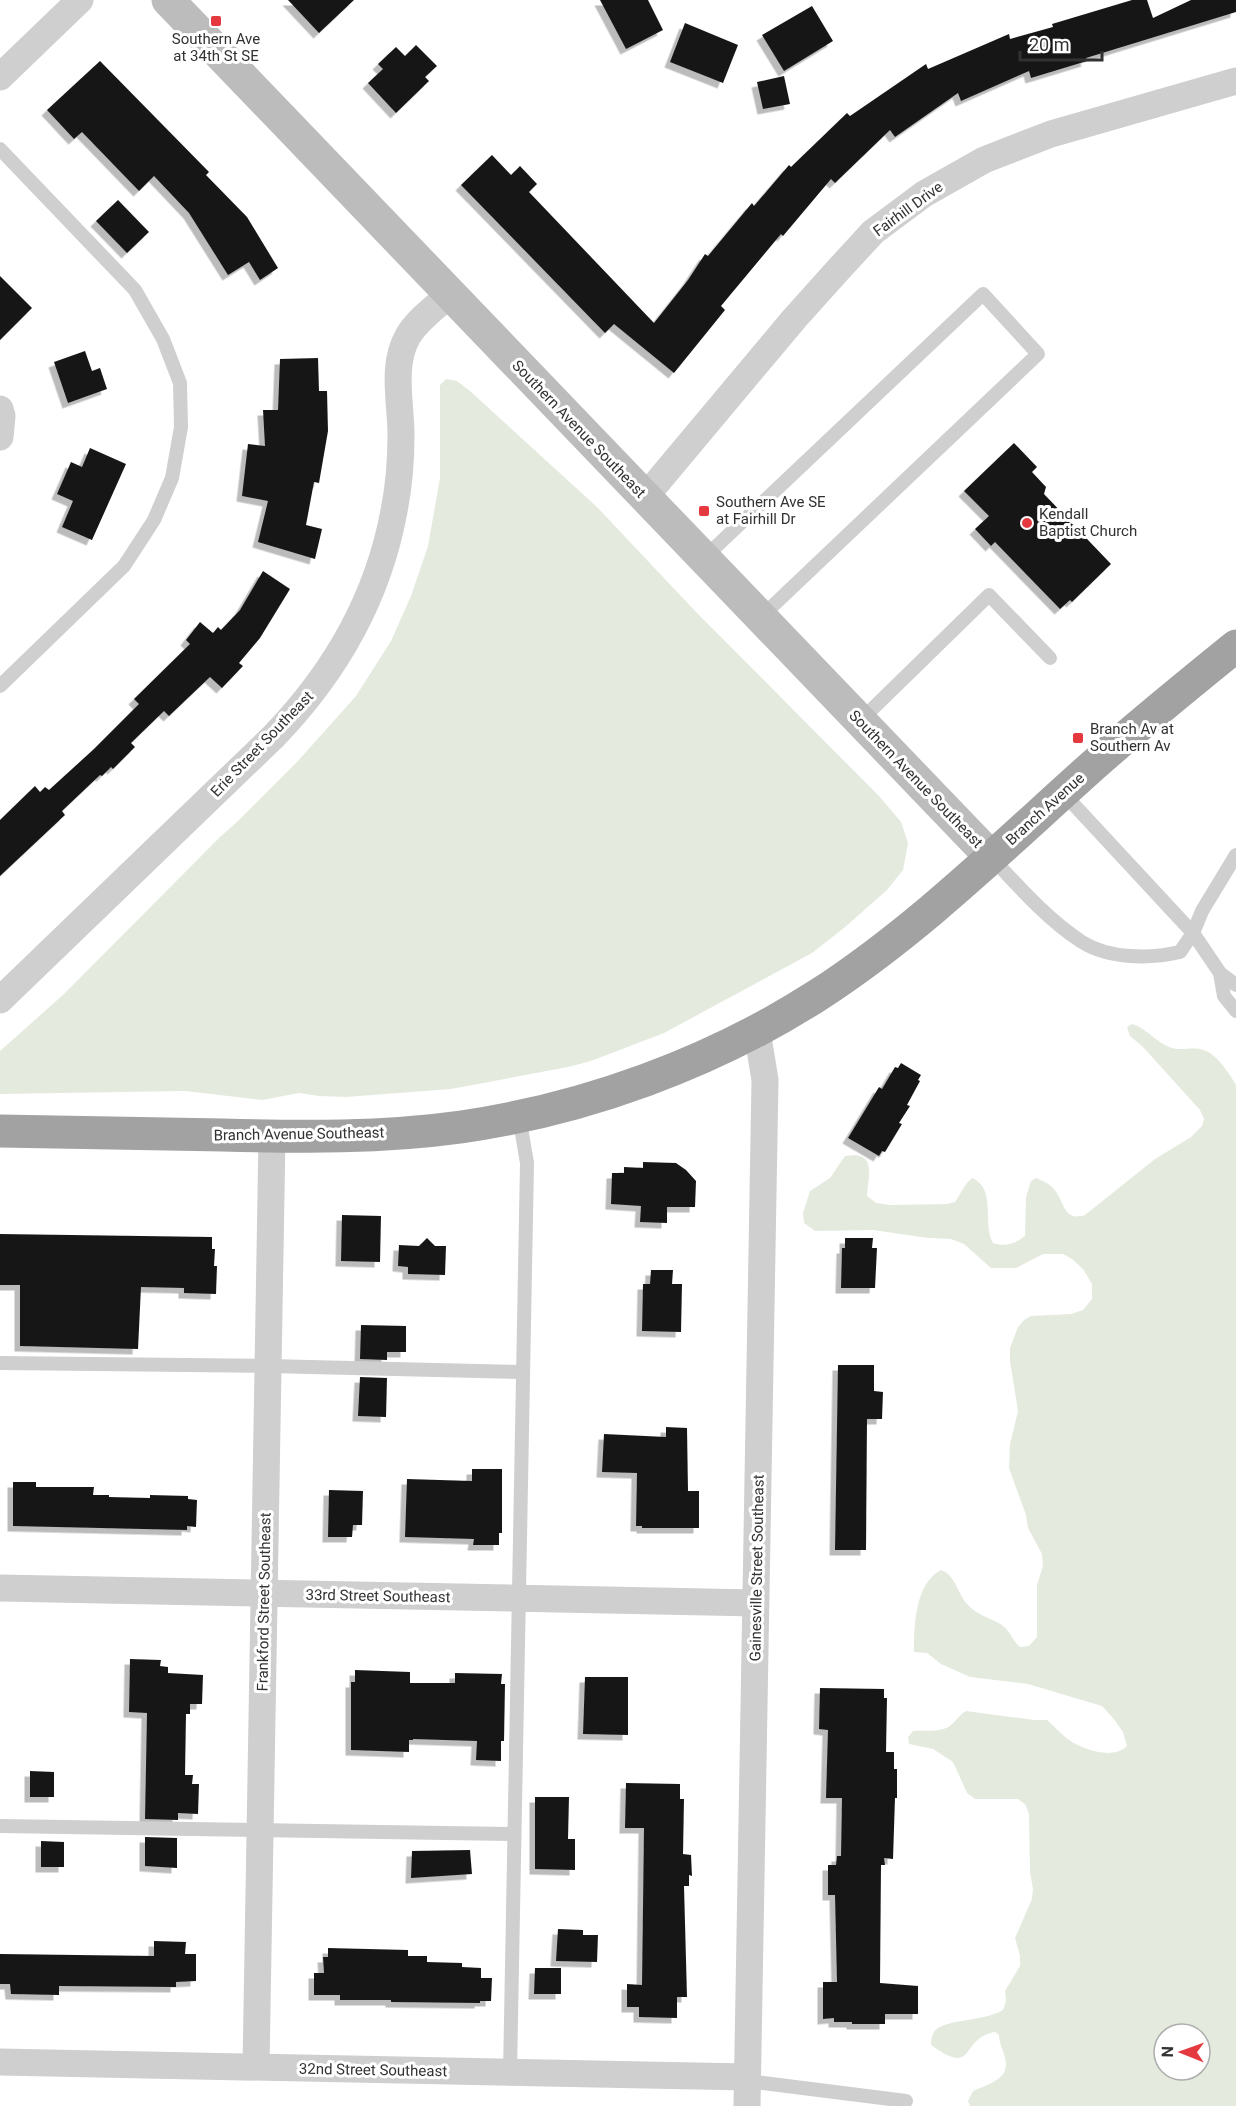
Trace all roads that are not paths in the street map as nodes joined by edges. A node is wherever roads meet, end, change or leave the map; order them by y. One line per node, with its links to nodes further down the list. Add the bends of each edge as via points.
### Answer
1 (80, 0): 3 (street)
2 (168, 0): 6 (main road, Southern Avenue Southeast)
3 (0, 77)
4 (1236, 81): 9 (street, Fairhill Drive, via 1051,134 984,160 924,194 873,232 838,270)
5 (0, 149): 14 (lane, via 135,290 163,339 180,383 181,427 172,478 154,520 124,566)
6 (449, 294): 9 (main road, Southern Avenue Southeast); 22 (street, Erie Street Southeast, via 408,336 398,358 401,444 394,514 376,576 341,650 303,704 273,737)
7 (0, 409): 8 (street)
8 (0, 437)
9 (645, 497): 10 (main road, Southern Avenue Southeast)
10 (704, 559): 11 (main road, Southern Avenue Southeast); 11 (lane, via 983,294 1038,354)
11 (761, 617): 15 (main road, Southern Avenue Southeast)
12 (1236, 645): 16 (highway, Branch Avenue)
13 (1050, 658): 15 (lane, via 989,595)
14 (0, 686)
15 (861, 721): 18 (main road, Southern Avenue Southeast)
16 (1063, 793): 18 (highway, Branch Avenue); 19 (lane)
17 (1236, 855): 19 (lane, via 1202,910)
18 (991, 857): 19 (lane, via 1033,902 1083,942 1108,952 1164,956 1180,952); 24 (highway, Branch Avenue Southeast, via 892,942 820,994)
19 (1193, 933): 20 (lane)
20 (1220, 973): 21 (lane); 23 (lane, via 1224,996)
21 (1236, 984)
22 (0, 1000)
23 (1236, 1011)
24 (757, 1031): 25 (highway, Branch Avenue Southeast, via 652,1076 576,1102); 34 (street, Gainesville Street Southeast, via 765,1080)
25 (519, 1116): 27 (highway, Branch Avenue Southeast, via 456,1128 352,1136); 30 (lane, via 527,1163)
26 (0, 1131): 27 (highway, Branch Avenue Southeast)
27 (272, 1136): 29 (street, Frankford Street Southeast)
28 (0, 1363): 29 (lane)
29 (268, 1366): 30 (lane); 32 (street, Frankford Street Southeast)
30 (522, 1372): 33 (lane)
31 (0, 1588): 32 (street, 33rd Street Southeast)
32 (264, 1593): 33 (street, 33rd Street Southeast); 36 (street, Frankford Street Southeast)
33 (518, 1598): 34 (street, 33rd Street Southeast); 37 (lane)
34 (756, 1603): 41 (street, Gainesville Street Southeast)
35 (0, 1826): 36 (lane)
36 (260, 1829): 37 (lane); 39 (street, Frankford Street Southeast)
37 (514, 1834): 40 (lane)
38 (0, 2062): 39 (street, 32nd Street Southeast)
39 (256, 2067): 40 (street, 32nd Street Southeast)
40 (510, 2073): 41 (street, 32nd Street Southeast)
41 (747, 2088): 42 (lane)
42 (906, 2102)

